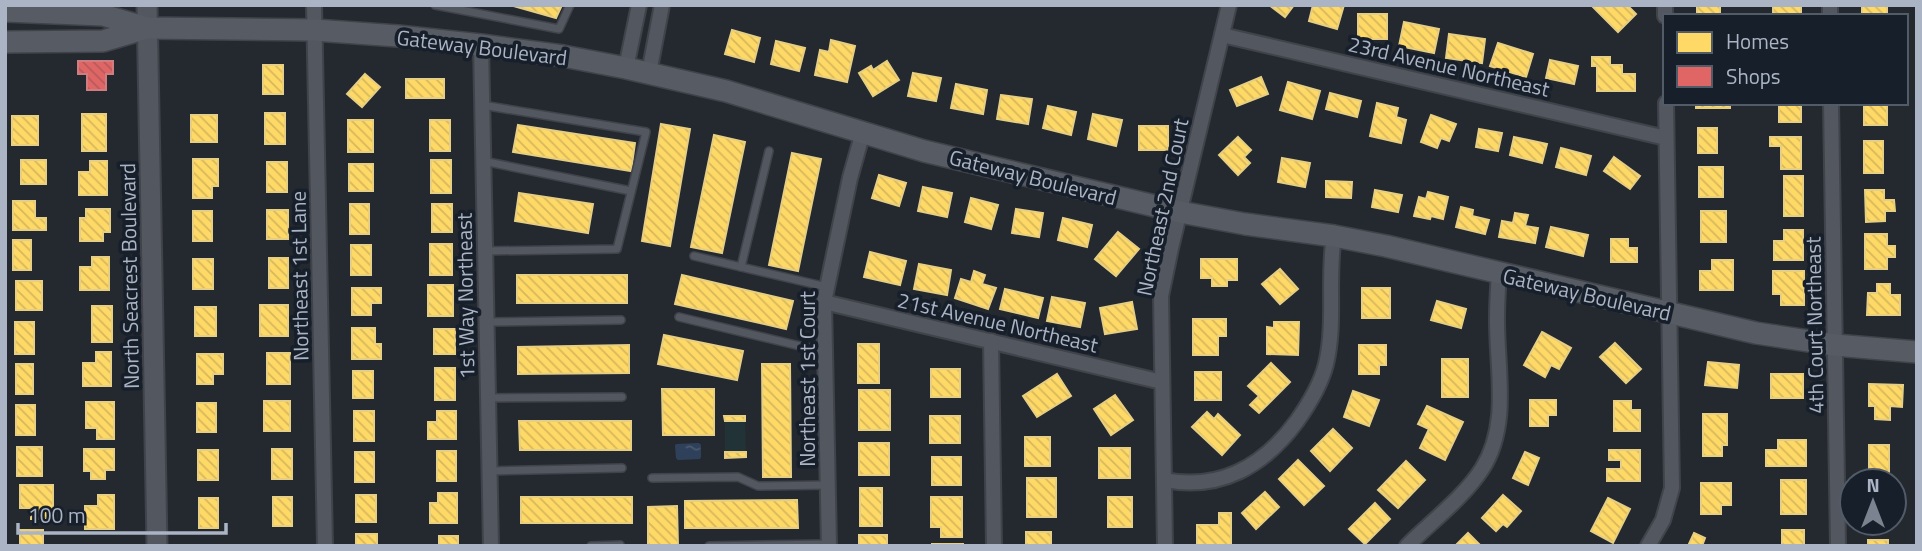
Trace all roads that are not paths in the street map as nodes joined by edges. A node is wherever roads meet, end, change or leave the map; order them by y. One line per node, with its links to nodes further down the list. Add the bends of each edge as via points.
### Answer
1 (147, 5): 9 (street, North Seacrest Boulevard)
2 (314, 5): 10 (street, Northeast 1st Lane)
3 (435, 5): 4 (lane, via 559,29)
4 (570, 5)
5 (639, 5): 14 (street)
6 (662, 5): 15 (street)
7 (1229, 5): 11 (street, Northeast 2nd Court)
8 (5, 10): 9 (main road, Gateway Boulevard, via 103,15)
9 (147, 28): 10 (main road, Gateway Boulevard); 12 (main road, Gateway Boulevard, via 103,41); 50 (street, North Seacrest Boulevard)
10 (314, 30): 13 (main road, Gateway Boulevard); 51 (street, Northeast 1st Lane)
11 (1222, 35): 20 (street, 23rd Avenue Northeast); 24 (street, Northeast 2nd Court)
12 (5, 41)
13 (481, 45): 14 (main road, Gateway Boulevard); 16 (street, 1st Way Northeast)
14 (626, 68): 15 (main road, Gateway Boulevard)
15 (649, 73): 19 (main road, Gateway Boulevard)
16 (482, 105): 22 (street, 1st Way Northeast); 23 (lane, via 646,132)
17 (1666, 105): 20 (street)
18 (1831, 105): 37 (street, 4th Court Northeast)
19 (863, 132): 24 (main road, Gateway Boulevard); 30 (street, Northeast 1st Court)
20 (1666, 138): 32 (street)
21 (769, 151): 28 (lane)
22 (483, 161): 23 (lane); 26 (street, 1st Way Northeast)
23 (631, 191): 26 (lane, via 617,249)
24 (1180, 212): 25 (main road, Gateway Boulevard); 40 (street, Northeast 2nd Court, via 1161,296)
25 (1334, 236): 29 (main road, Gateway Boulevard); 46 (street, via 1331,335 1326,365 1311,400 1289,431 1253,464 1218,480)
26 (485, 251): 35 (street, 1st Way Northeast)
27 (694, 256): 28 (lane)
28 (741, 267): 30 (lane)
29 (1499, 273): 32 (main road, Gateway Boulevard); 57 (street, via 1499,422 1494,445 1468,487)
30 (828, 287): 31 (street, Northeast 1st Court)
31 (824, 302): 36 (street, 21st Avenue Northeast); 38 (street, Northeast 1st Court)
32 (1669, 313): 37 (main road, Gateway Boulevard); 58 (street, via 1672,488 1664,520)
33 (679, 317): 38 (lane)
34 (621, 320): 35 (lane)
35 (487, 322): 42 (street, 1st Way Northeast)
36 (990, 341): 40 (street, 21st Avenue Northeast); 55 (street)
37 (1835, 345): 39 (main road, Gateway Boulevard); 59 (street, 4th Court Northeast)
38 (825, 352): 47 (street, Northeast 1st Court)
39 (1917, 352)
40 (1162, 382): 46 (street, Northeast 2nd Court)
41 (622, 397): 42 (lane)
42 (488, 398): 44 (street, 1st Way Northeast)
43 (622, 468): 44 (lane)
44 (489, 471): 52 (street, 1st Way Northeast)
45 (652, 478): 47 (lane, via 738,477 758,486)
46 (1164, 480): 56 (street, Northeast 2nd Court)
47 (828, 485): 49 (street, Northeast 1st Court)
48 (620, 545): 53 (lane)
49 (829, 545): 54 (lane)
50 (157, 546)
51 (325, 546)
52 (491, 546)
53 (591, 546)
54 (709, 546)
55 (994, 546)
56 (1165, 546)
57 (1407, 546)
58 (1648, 546)
59 (1838, 546)

